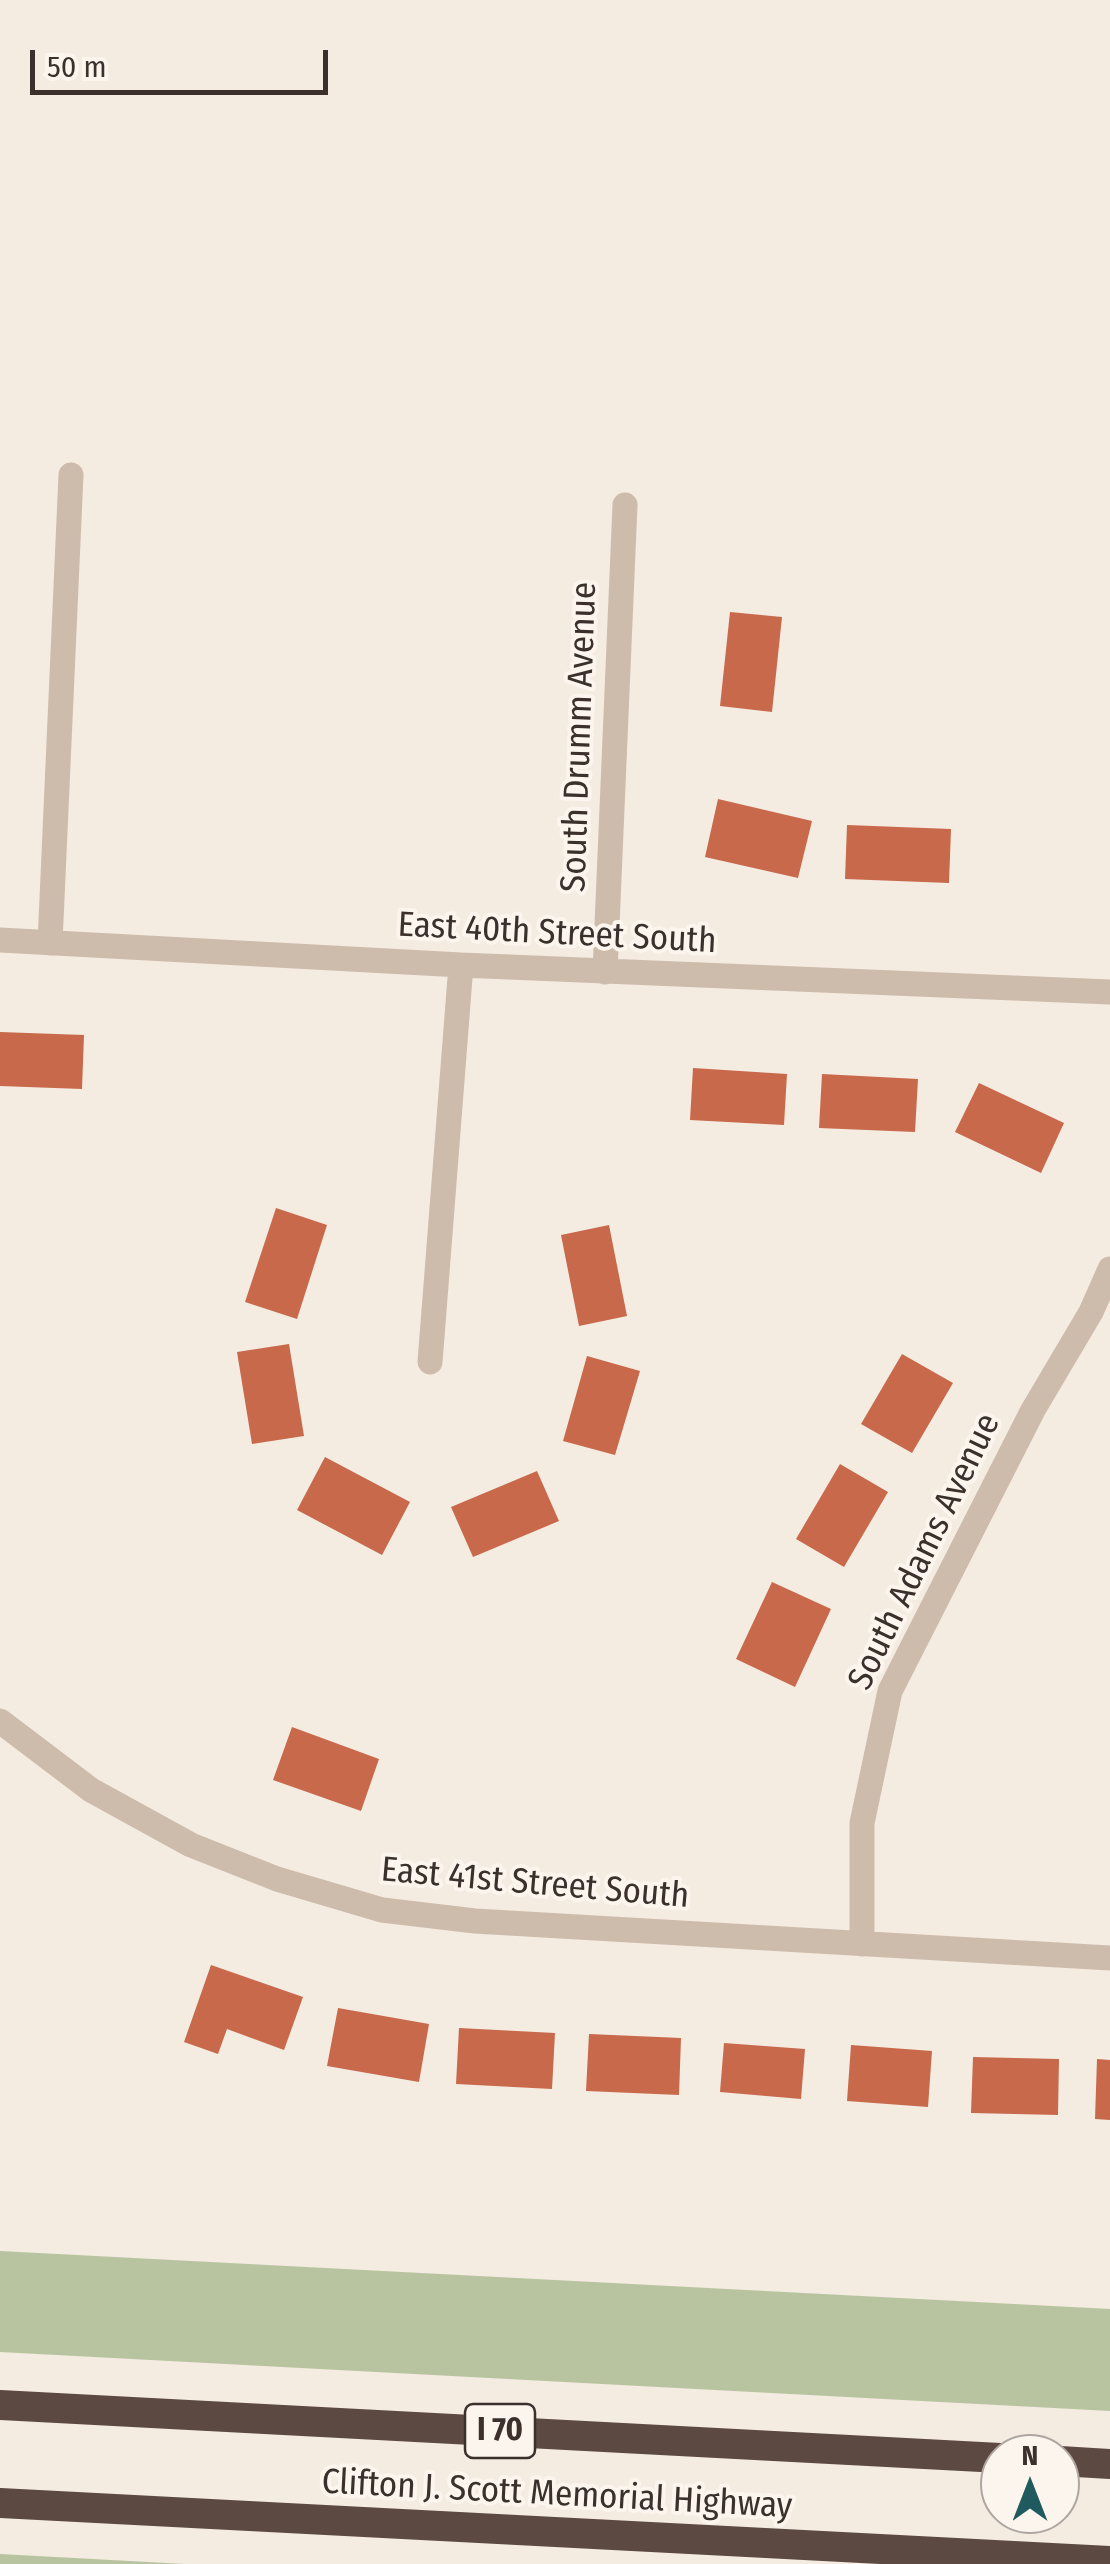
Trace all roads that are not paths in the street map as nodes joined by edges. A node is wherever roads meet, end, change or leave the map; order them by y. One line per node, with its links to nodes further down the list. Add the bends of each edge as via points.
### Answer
1 (71, 475): 4 (street)
2 (625, 505): 6 (street, South Drumm Avenue)
3 (0, 940): 4 (street, East 40th Street South)
4 (50, 943): 5 (street, East 40th Street South)
5 (461, 965): 6 (street, East 40th Street South); 9 (street)
6 (604, 972): 7 (street, East 40th Street South)
7 (1110, 992)
8 (1110, 1269): 11 (street, South Adams Avenue, via 890,1691 862,1822)
9 (430, 1362)
10 (0, 1721): 11 (street, East 41st Street South, via 90,1790 192,1845 278,1880 382,1910)
11 (862, 1944): 12 (street, East 41st Street South)
12 (1110, 1958)
13 (0, 2404): 14 (highway, Clifton J. Scott Memorial Highway / I 70)
14 (980, 2457)
15 (1080, 2462): 16 (highway)
16 (1110, 2464)
17 (0, 2503): 18 (highway, Clifton J. Scott Memorial Highway)
18 (1110, 2561)

